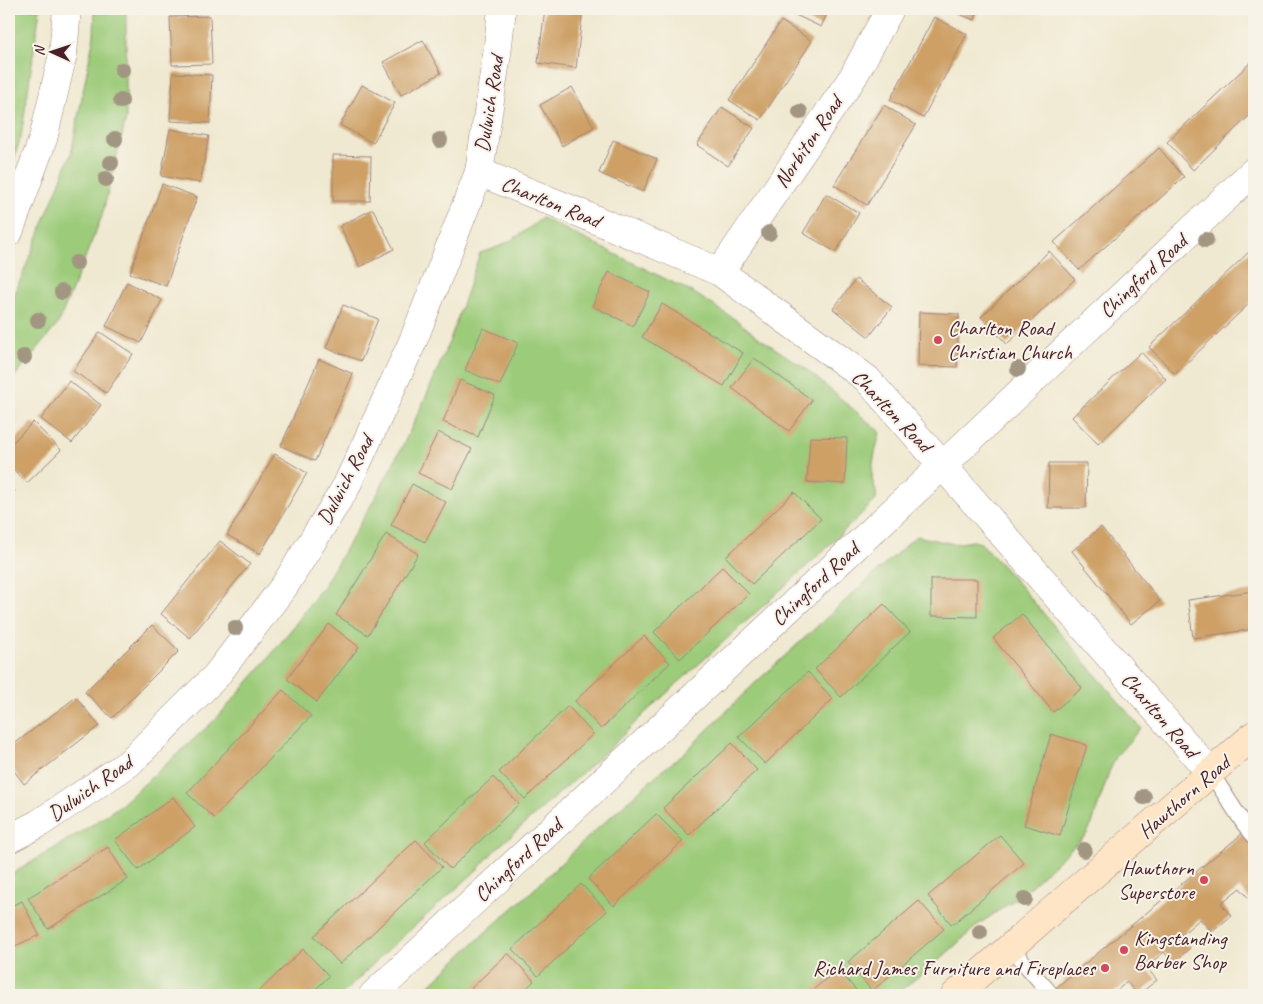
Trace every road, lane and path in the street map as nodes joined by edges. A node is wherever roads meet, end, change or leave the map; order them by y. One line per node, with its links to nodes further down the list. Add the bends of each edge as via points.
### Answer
1 (67, 9): 6 (street, via 63,54 43,139)
2 (502, 9): 5 (street, Dulwich Road)
3 (890, 9): 7 (street, Norbiton Road, via 853,77)
4 (1254, 171): 8 (street, Chingford Road)
5 (479, 172): 7 (street, Charlton Road); 12 (street, Dulwich Road, via 413,341 346,487 285,585 216,676 130,763 38,824)
6 (9, 232)
7 (720, 272): 8 (street, Charlton Road, via 867,379)
8 (943, 465): 10 (street, Charlton Road); 14 (street, Chingford Road)
9 (1254, 735): 10 (street, Hawthorn Road)
10 (1211, 774): 11 (lane); 13 (street, Hawthorn Road)
11 (1254, 836)
12 (9, 839)
13 (1010, 947): 15 (street, Hawthorn Road); 16 (lane)
14 (373, 995)
15 (955, 995)
16 (1052, 995)

